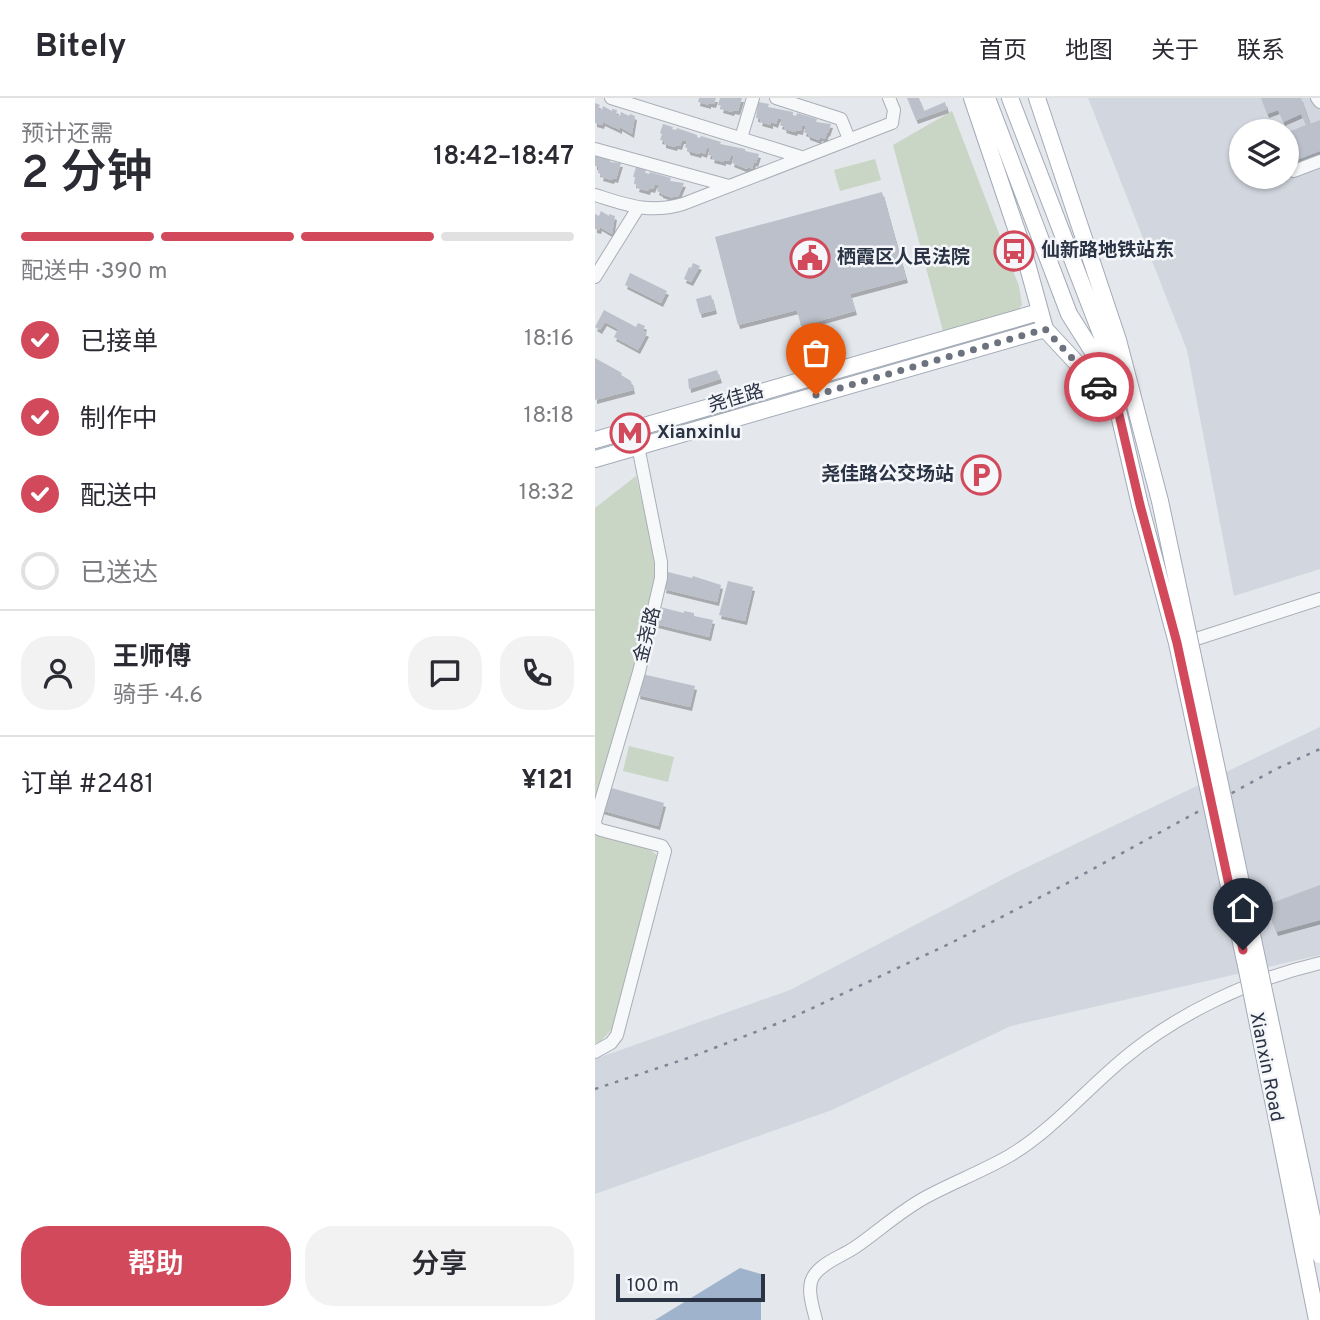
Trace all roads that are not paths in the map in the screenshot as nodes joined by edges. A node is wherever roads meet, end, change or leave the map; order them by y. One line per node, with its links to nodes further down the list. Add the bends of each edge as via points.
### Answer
1 (611, 98): 10 (street)
2 (753, 98): 10 (street)
3 (776, 98): 9 (street)
4 (889, 98): 11 (street, via 894,110 892,123)
5 (972, 98): 21 (main road, Xianxin Road, via 1023,249)
6 (987, 98): 23 (main road, Xianxin Road, via 1069,314 1100,363)
7 (1010, 98): 26 (main road, Xianxin Road)
8 (1037, 98): 26 (main road, Xianxin Road, via 1118,340)
9 (799, 102): 11 (street, via 841,119)
10 (741, 138): 13 (street)
11 (849, 139): 13 (street)
12 (595, 149): 16 (street)
13 (801, 157): 16 (street)
14 (1320, 161): 15 (street)
15 (1299, 169)
16 (729, 186): 18 (street, via 668,208)
17 (595, 195): 18 (street)
18 (638, 208): 19 (street)
19 (601, 256): 20 (street)
20 (595, 277)
21 (1039, 313): 22 (main road, Xianxin Road); 24 (main road, 尧佳路)
22 (1045, 329): 23 (main road, Xianxin Road); 25 (main road, 尧佳路)
23 (1117, 406): 35 (main road, Xianxin Road, bridge, via 1183,669)
24 (595, 440)
25 (638, 446): 27 (main road, 尧佳路); 30 (street, 金尧路, via 661,578 639,673)
26 (1149, 457): 29 (main road, Xianxin Road, bridge)
27 (595, 459)
28 (1320, 598): 29 (street)
29 (1190, 641): 33 (main road, Xianxin Road, bridge)
30 (595, 822): 32 (street, 金尧路, via 601,830 664,850 617,1035)
31 (1320, 963): 34 (street, via 1242,988 1157,1032 1035,1139 889,1220 814,1275 810,1286)
32 (595, 1052)
33 (1320, 1255)
34 (816, 1320)
35 (1317, 1320)

